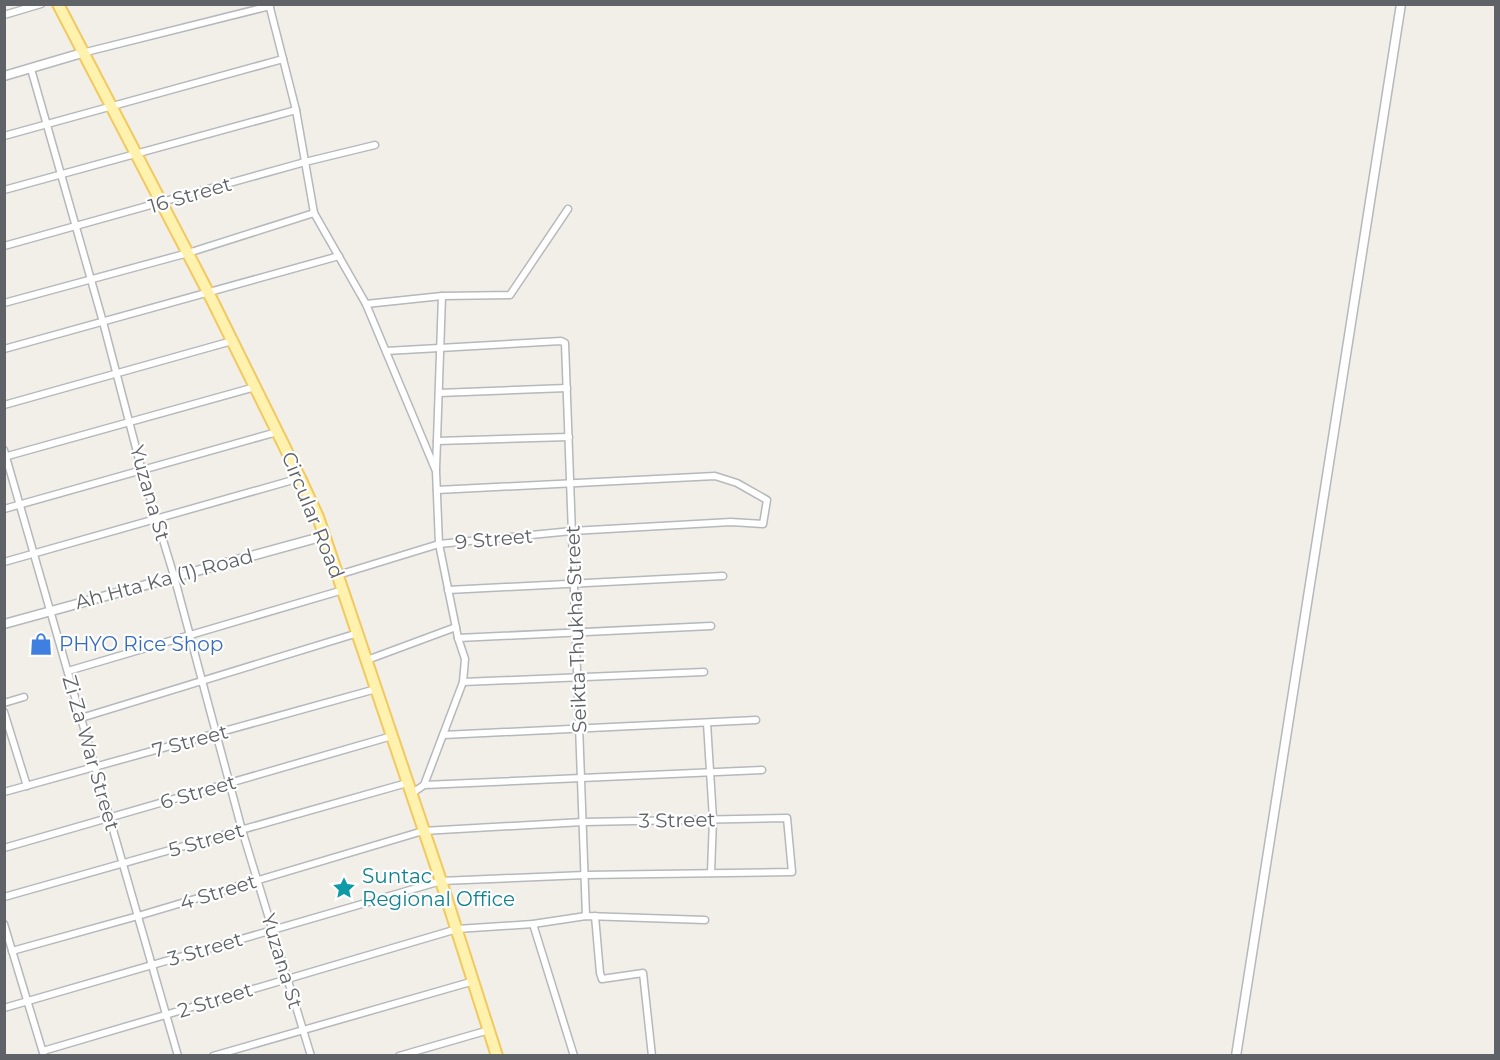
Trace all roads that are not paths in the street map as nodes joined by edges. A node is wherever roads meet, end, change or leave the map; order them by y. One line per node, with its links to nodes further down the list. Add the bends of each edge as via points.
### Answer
1 (42, 4): 5 (street)
2 (58, 4): 6 (main road, Circular Road)
3 (1401, 4): 137 (street)
4 (270, 5): 6 (street); 7 (street)
5 (4, 15)
6 (82, 53): 8 (street); 10 (main road, Circular Road)
7 (283, 59): 10 (street); 11 (street)
8 (31, 69): 9 (street); 12 (street, Yuzana St)
9 (4, 76)
10 (111, 106): 12 (street); 15 (main road, Circular Road)
11 (296, 110): 15 (street); 16 (street)
12 (47, 124): 13 (street); 17 (street, Yuzana St)
13 (4, 136)
14 (375, 145): 16 (street, 16 Street)
15 (137, 153): 17 (street); 19 (main road, Circular Road)
16 (305, 162): 19 (street, 16 Street); 21 (street)
17 (61, 175): 18 (street); 22 (street, Yuzana St)
18 (4, 190)
19 (162, 204): 22 (street, 16 Street); 24 (main road, Circular Road)
20 (568, 210): 28 (street, via 510,295)
21 (314, 213): 24 (street); 25 (street)
22 (76, 227): 23 (street, 16 Street); 26 (street, Yuzana St)
23 (4, 246)
24 (188, 254): 26 (street); 27 (main road, Circular Road)
25 (339, 256): 27 (street); 30 (street)
26 (91, 279): 29 (street); 31 (street, Yuzana St)
27 (209, 294): 31 (street); 32 (main road, Circular Road)
28 (442, 296): 30 (street); 33 (street)
29 (4, 303)
30 (366, 304): 35 (street)
31 (103, 322): 34 (street); 36 (street, Yuzana St)
32 (232, 341): 36 (street); 37 (main road, Circular Road)
33 (440, 346): 35 (street); 38 (street, Seikta Thukha Street, via 561,341 565,343); 39 (street)
34 (4, 349)
35 (386, 351): 47 (street)
36 (116, 372): 40 (street); 41 (street, Yuzana St)
37 (255, 387): 41 (street); 42 (main road, Circular Road)
38 (567, 388): 39 (street); 43 (street, Seikta Thukha Street)
39 (439, 393): 44 (street)
40 (4, 405)
41 (129, 422): 45 (street); 46 (street, Yuzana St)
42 (277, 432): 46 (street); 48 (main road, Circular Road)
43 (569, 437): 44 (street); 49 (street, Seikta Thukha Street)
44 (437, 441): 47 (street)
45 (5, 454): 51 (street, Zi Za War Street)
46 (142, 471): 51 (street); 53 (street, Yuzana St)
47 (436, 471): 50 (street)
48 (300, 478): 53 (street); 55 (main road, Circular Road)
49 (571, 484): 50 (street); 54 (street, Seikta Thukha Street); 54 (street, 9 Street, via 715,476 767,500 763,524 731,522)
50 (437, 490): 56 (street)
51 (20, 504): 52 (street); 57 (street, Zi Za War Street)
52 (4, 508)
53 (157, 519): 57 (street); 60 (street, Yuzana St)
54 (572, 531): 56 (street, 9 Street); 62 (street, Seikta Thukha Street)
55 (324, 536): 59 (main road, Circular Road); 60 (street, Ah Hta Ka (1) Road)
56 (439, 544): 59 (street, 9 Street); 64 (street)
57 (34, 554): 58 (street); 65 (street, Zi Za War Street)
58 (4, 562)
59 (338, 575): 63 (main road, Circular Road)
60 (174, 576): 65 (street, Ah Hta Ka (1) Road); 71 (street, Yuzana St)
61 (723, 576): 62 (street)
62 (574, 583): 64 (street); 70 (street, Seikta Thukha Street)
63 (343, 590): 69 (main road, Circular Road); 71 (street)
64 (448, 590): 68 (street)
65 (51, 611): 66 (street, Ah Hta Ka (1) Road); 74 (street, Zi Za War Street)
66 (4, 624)
67 (711, 626): 70 (street)
68 (456, 627): 72 (street); 73 (street)
69 (358, 633): 73 (main road, Circular Road); 77 (street)
70 (576, 633): 72 (street); 76 (street, Seikta Thukha Street)
71 (190, 636): 74 (street); 77 (street, Yuzana St)
72 (458, 638): 78 (street, via 465,659)
73 (367, 660): 79 (main road, Circular Road)
74 (68, 671): 83 (street, Zi Za War Street)
75 (704, 672): 76 (street)
76 (578, 677): 78 (street); 86 (street, Seikta Thukha Street)
77 (203, 682): 83 (street); 87 (street, Yuzana St)
78 (463, 682): 88 (street)
79 (376, 689): 87 (street, 7 Street); 89 (main road, Circular Road)
80 (24, 697): 81 (street)
81 (4, 702)
82 (4, 712): 97 (street)
83 (81, 718): 90 (street, Zi Za War Street)
84 (756, 720): 85 (street)
85 (707, 723): 86 (street); 92 (street)
86 (579, 730): 88 (street); 93 (street, Seikta Thukha Street)
87 (217, 734): 90 (street, 7 Street); 94 (street, Yuzana St)
88 (443, 735): 96 (street)
89 (392, 736): 94 (street, 6 Street); 95 (main road, Circular Road)
90 (96, 767): 97 (street, 7 Street); 100 (street, Zi Za War Street)
91 (762, 770): 92 (street)
92 (711, 773): 93 (street); 101 (street)
93 (581, 778): 96 (street); 102 (street, Seikta Thukha Street)
94 (230, 783): 100 (street, 6 Street); 103 (street, Yuzana St)
95 (407, 783): 99 (main road, Circular Road); 103 (street, 5 Street)
96 (424, 785): 99 (street)
97 (27, 786): 98 (street, 7 Street)
98 (4, 792)
99 (411, 794): 104 (main road, Circular Road)
100 (110, 817): 105 (street, 6 Street); 106 (street, Zi Za War Street)
101 (713, 819): 102 (street, 3 Street); 107 (street); 107 (street, 3 Street, via 787,818 792,872)
102 (583, 822): 104 (street, 3 Street); 108 (street, Seikta Thukha Street)
103 (242, 830): 106 (street, 5 Street); 109 (street, Yuzana St)
104 (423, 831): 109 (street, 4 Street); 110 (main road, Circular Road)
105 (4, 848)
106 (122, 864): 111 (street, 5 Street); 112 (street, Zi Za War Street)
107 (711, 873): 108 (street)
108 (585, 875): 110 (street); 113 (street, Seikta Thukha Street)
109 (258, 880): 112 (street, 4 Street); 119 (street, Yuzana St)
110 (441, 880): 118 (main road, Circular Road); 119 (street, 3 Street)
111 (4, 897)
112 (138, 916): 120 (street, 4 Street); 121 (street, Zi Za War Street)
113 (586, 916): 114 (street, 2 Street); 117 (street, 2 Street)
114 (595, 916): 115 (street, 2 Street); 136 (street, via 602,979 643,973)
115 (705, 920)
116 (4, 924): 120 (street)
117 (533, 924): 118 (street, 2 Street); 135 (street)
118 (457, 929): 122 (street, 2 Street); 123 (main road, Circular Road)
119 (273, 930): 121 (street, 3 Street); 122 (street, Yuzana St)
120 (12, 951): 124 (street)
121 (152, 965): 124 (street, 3 Street); 126 (street, Zi Za War Street)
122 (288, 978): 126 (street, 2 Street); 127 (street, Yuzana St)
123 (474, 981): 127 (street); 128 (main road, Circular Road)
124 (28, 1001): 125 (street, 3 Street); 129 (street)
125 (4, 1008)
126 (166, 1014): 129 (street, 2 Street); 130 (street, Zi Za War Street)
127 (303, 1029): 131 (street); 132 (street, Yuzana St)
128 (489, 1030): 133 (street); 134 (main road, Circular Road)
129 (44, 1053)
130 (178, 1056)
131 (213, 1056)
132 (311, 1056)
133 (399, 1056)
134 (498, 1056)
135 (574, 1056)
136 (652, 1056)
137 (1236, 1056)

